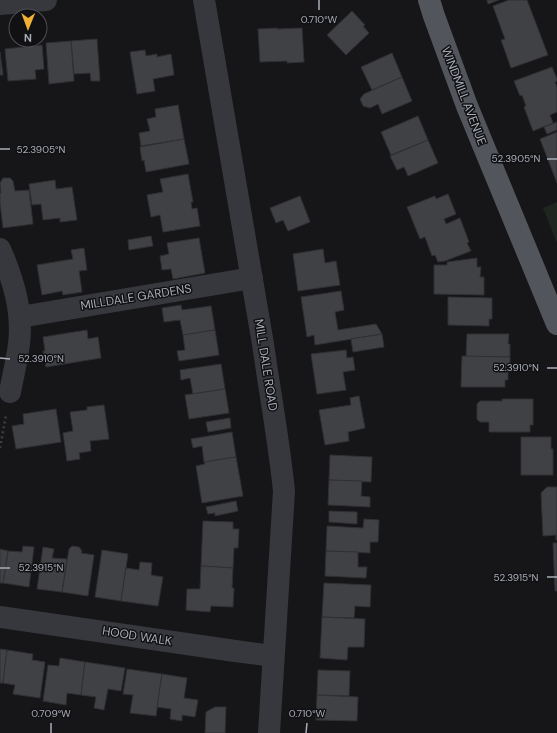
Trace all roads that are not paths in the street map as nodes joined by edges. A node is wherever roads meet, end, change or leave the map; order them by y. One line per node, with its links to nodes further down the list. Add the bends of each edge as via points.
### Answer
1 (46, 0): 4 (street)
2 (204, 0): 6 (street, MILL DALE ROAD)
3 (429, 0): 8 (main road, WINDMILL AVENUE, via 467,106)
4 (0, 4)
5 (0, 249): 7 (street, via 15,289)
6 (252, 278): 7 (street, MILLDALE GARDENS); 11 (street, MILL DALE ROAD, via 284,491)
7 (20, 316): 9 (street, via 20,344)
8 (557, 324)
9 (10, 392)
10 (0, 617): 11 (street, HOOD WALK)
11 (274, 656): 12 (street, MILL DALE ROAD)
12 (269, 733)

